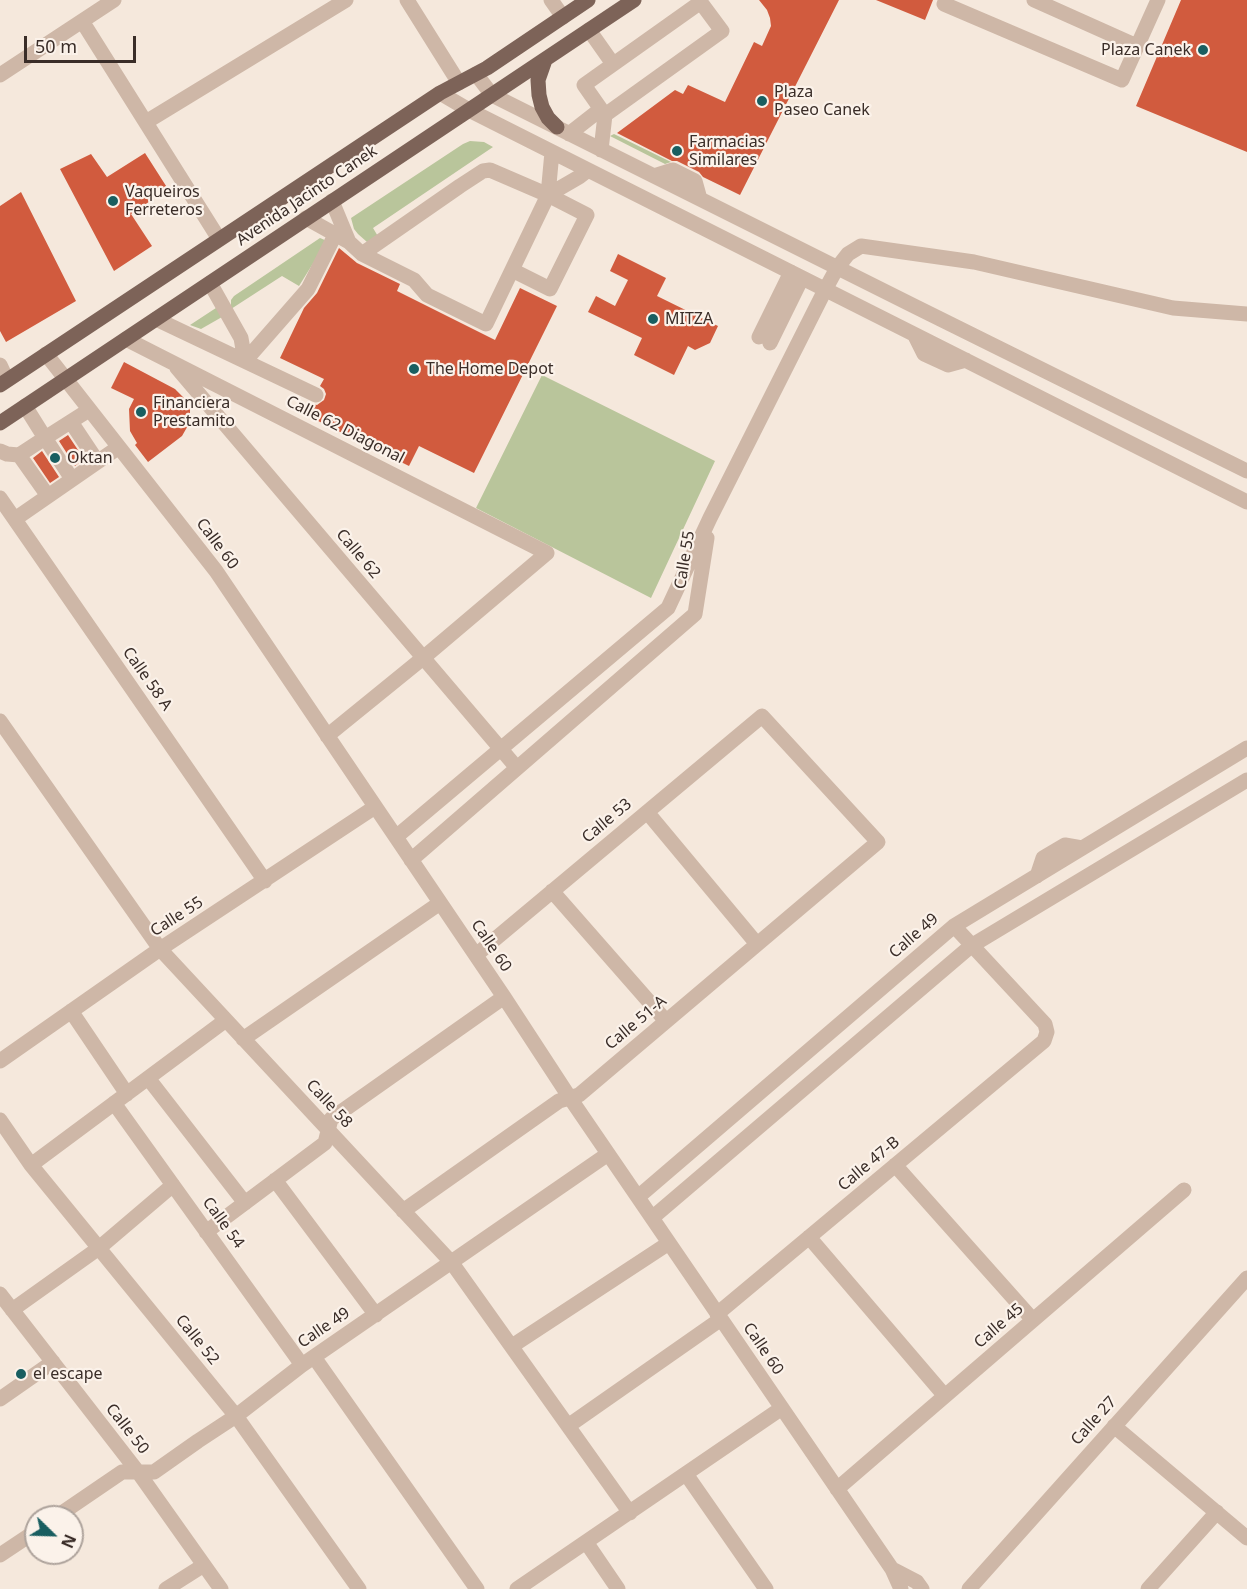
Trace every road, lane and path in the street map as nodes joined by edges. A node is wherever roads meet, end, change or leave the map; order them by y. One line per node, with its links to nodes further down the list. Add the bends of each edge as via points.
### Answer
1 (346, 0): 24 (street)
2 (407, 0): 19 (street)
3 (552, 0): 11 (street)
4 (588, 0): 11 (main road, Avenida Jacinto Canek)
5 (634, 0): 13 (main road, Avenida Jacinto Canek)
6 (1034, 0): 14 (street)
7 (1158, 0): 14 (street)
8 (111, 1): 12 (street)
9 (700, 1): 16 (street); 23 (street, via 722,31)
10 (945, 2): 14 (street, via 1122,80)
11 (562, 17): 17 (main road, Avenida Jacinto Canek)
12 (82, 21): 18 (street); 24 (street)
13 (589, 30): 15 (main road, Avenida Jacinto Canek); 16 (street)
14 (1137, 46)
15 (545, 60): 21 (main road, Avenida Jacinto Canek); 25 (main road, via 538,80 542,107)
16 (613, 64): 23 (street, via 584,85)
17 (476, 74): 19 (main road, Avenida Jacinto Canek); 21 (street)
18 (0, 75)
19 (459, 83): 20 (main road, Avenida Jacinto Canek)
20 (440, 93): 22 (street); 33 (main road, Avenida Jacinto Canek)
21 (492, 95): 22 (main road, Avenida Jacinto Canek); 25 (street)
22 (469, 110): 27 (street); 30 (main road, Avenida Jacinto Canek)
23 (603, 112): 25 (street); 26 (street)
24 (147, 123): 33 (street)
25 (563, 130): 26 (street)
26 (601, 150): 35 (street)
27 (552, 152): 28 (street); 29 (street)
28 (588, 170): 29 (street); 37 (street)
29 (548, 195): 34 (street, via 490,170 483,171); 36 (street); 36 (street, via 587,215 550,289)
30 (332, 201): 31 (main road, Avenida Jacinto Canek); 32 (street)
31 (306, 218): 32 (street); 38 (main road, Avenida Jacinto Canek)
32 (342, 238): 34 (street); 45 (street, via 308,289)
33 (219, 239): 44 (main road, Avenida Jacinto Canek)
34 (362, 254): 36 (street, via 414,280 428,295 486,324)
35 (837, 268): 39 (street); 40 (street, via 861,246 975,262 1173,308); 55 (street)
36 (512, 270)
37 (797, 275): 39 (street); 43 (street)
38 (210, 283): 41 (main road, Avenida Jacinto Canek); 45 (street, via 241,338)
39 (825, 290): 60 (street); 67 (street)
40 (1247, 314)
41 (156, 319): 42 (main road, Avenida Jacinto Canek); 45 (street)
42 (126, 339): 46 (street, Calle 62 Diagonal); 48 (main road, Avenida Jacinto Canek)
43 (764, 340)
44 (46, 354): 48 (street, Calle 60); 49 (main road, Avenida Jacinto Canek)
45 (245, 361): 50 (street)
46 (172, 363): 68 (street, Calle 62); 68 (street, Calle 62 Diagonal, via 547,554)
47 (0, 365): 49 (street)
48 (65, 379): 51 (main road, Avenida Jacinto Canek); 52 (street, Calle 60)
49 (4, 382)
50 (316, 395)
51 (25, 406): 54 (main road, Avenida Jacinto Canek); 56 (street)
52 (89, 410): 53 (street); 57 (street, Calle 60)
53 (71, 422): 56 (street); 61 (street)
54 (0, 423)
55 (1165, 430): 60 (street); 62 (street)
56 (45, 438): 59 (street); 63 (street)
57 (119, 447): 61 (street); 70 (street, Calle 60, via 216,571)
58 (0, 451): 59 (street)
59 (19, 455): 64 (street)
60 (1154, 455): 65 (street)
61 (97, 461): 63 (street)
62 (1247, 471)
63 (72, 479): 64 (street)
64 (48, 496): 66 (street)
65 (1247, 502)
66 (5, 509): 82 (street, Calle 58 A)
67 (710, 518): 72 (street, Calle 55, via 668,608); 73 (street, Calle 55, via 695,614)
68 (423, 658): 70 (street); 72 (street, Calle 62)
69 (0, 721): 88 (street, Calle 58)
70 (327, 736): 77 (street, Calle 60)
71 (1247, 748): 74 (street, Calle 49)
72 (501, 749): 73 (street, Calle 62); 79 (street, Calle 55)
73 (517, 768): 81 (street, Calle 55)
74 (1197, 778): 76 (street); 85 (street, Calle 49)
75 (1247, 780): 76 (street)
76 (1209, 804): 87 (street)
77 (375, 807): 79 (street, Calle 60); 82 (street, Calle 55)
78 (647, 812): 80 (street, Calle 53, via 762,716); 83 (street, Calle 53); 86 (street)
79 (396, 837): 81 (street, Calle 60)
80 (878, 842): 86 (street, Calle 51-A)
81 (411, 860): 84 (street, Calle 60)
82 (265, 881): 88 (street, Calle 55)
83 (552, 891): 89 (street, Calle 53); 93 (street)
84 (440, 903): 89 (street, Calle 60); 94 (street)
85 (954, 926): 87 (street); 96 (street, Calle 49)
86 (757, 944): 93 (street, Calle 51-A)
87 (971, 946): 98 (street); 106 (street, Calle 47-B, via 1045,1024 1044,1041)
88 (160, 950): 91 (street, Calle 55); 92 (street, Calle 58)
89 (476, 955): 90 (street, Calle 60)
90 (504, 997): 100 (street, Calle 60); 103 (street, via 331,1119)
91 (71, 1011): 95 (street, Calle 55); 99 (street)
92 (226, 1020): 94 (street, Calle 58); 97 (street)
93 (666, 1021): 100 (street, Calle 51-A, via 579,1095)
94 (243, 1039): 103 (street, Calle 58)
95 (0, 1061)
96 (785, 1071): 98 (street); 110 (street, Calle 49)
97 (148, 1078): 99 (street); 111 (street, Calle 54)
98 (801, 1091): 113 (street)
99 (127, 1094): 101 (street)
100 (570, 1098): 104 (street, Calle 60); 112 (street, Calle 51-A, via 559,1101)
101 (114, 1103): 105 (street); 108 (street, Calle 54)
102 (0, 1120): 105 (street, Calle 52)
103 (328, 1130): 107 (street, via 325,1143); 112 (street, Calle 58)
104 (608, 1154): 110 (street, Calle 60); 118 (street, Calle 49)
105 (31, 1165): 117 (street, Calle 52)
106 (895, 1165): 115 (street, Calle 47-B); 124 (street)
107 (275, 1180): 111 (street); 122 (street)
108 (173, 1185): 114 (street, Calle 54); 117 (street)
109 (1184, 1190): 124 (street, Calle 45)
110 (638, 1197): 113 (street, Calle 60)
111 (245, 1203): 114 (street)
112 (403, 1211): 118 (street, Calle 58)
113 (652, 1218): 116 (street, Calle 60)
114 (206, 1232): 126 (street, Calle 54)
115 (809, 1237): 123 (street, Calle 47-B); 128 (street)
116 (669, 1243): 123 (street, Calle 60); 125 (street)
117 (99, 1248): 121 (street); 131 (street, Calle 52)
118 (452, 1263): 122 (street, Calle 49); 125 (street, Calle 58)
119 (1247, 1278): 133 (street, Calle 27)
120 (0, 1294): 121 (street, Calle 50)
121 (12, 1310): 127 (street, Calle 50)
122 (376, 1315): 126 (street, Calle 49)
123 (719, 1317): 130 (street, Calle 60); 132 (street, Calle 47-B)
124 (1033, 1320): 128 (street, Calle 45)
125 (512, 1346): 132 (street, Calle 58)
126 (308, 1361): 131 (street, Calle 49); 150 (street, Calle 54)
127 (53, 1362): 129 (street); 134 (street, Calle 50)
128 (945, 1396): 136 (street, Calle 45)
129 (0, 1399)
130 (782, 1408): 135 (street); 136 (street, Calle 60)
131 (236, 1416): 134 (street, Calle 49, via 154,1472); 149 (street, Calle 52)
132 (568, 1426): 139 (street, Calle 58)
133 (1114, 1426): 138 (street); 155 (street, Calle 27)
134 (138, 1472): 137 (street, Calle 49, via 122,1472); 144 (street, Calle 50)
135 (686, 1474): 139 (street); 153 (street)
136 (837, 1489): 145 (street, Calle 60)
137 (74, 1505)
138 (1217, 1512): 140 (street); 156 (street)
139 (630, 1513): 142 (street)
140 (1247, 1538)
141 (24, 1539): 143 (street)
142 (586, 1542): 151 (street); 152 (street)
143 (0, 1556)
144 (204, 1565): 147 (street); 148 (street, Calle 50)
145 (892, 1569): 146 (street, Calle 60); 154 (street, Calle 60)
146 (917, 1587)
147 (166, 1589)
148 (220, 1589)
149 (358, 1589)
150 (477, 1589)
151 (517, 1589)
152 (618, 1589)
153 (766, 1589)
154 (901, 1589)
155 (969, 1589)
156 (1148, 1589)

